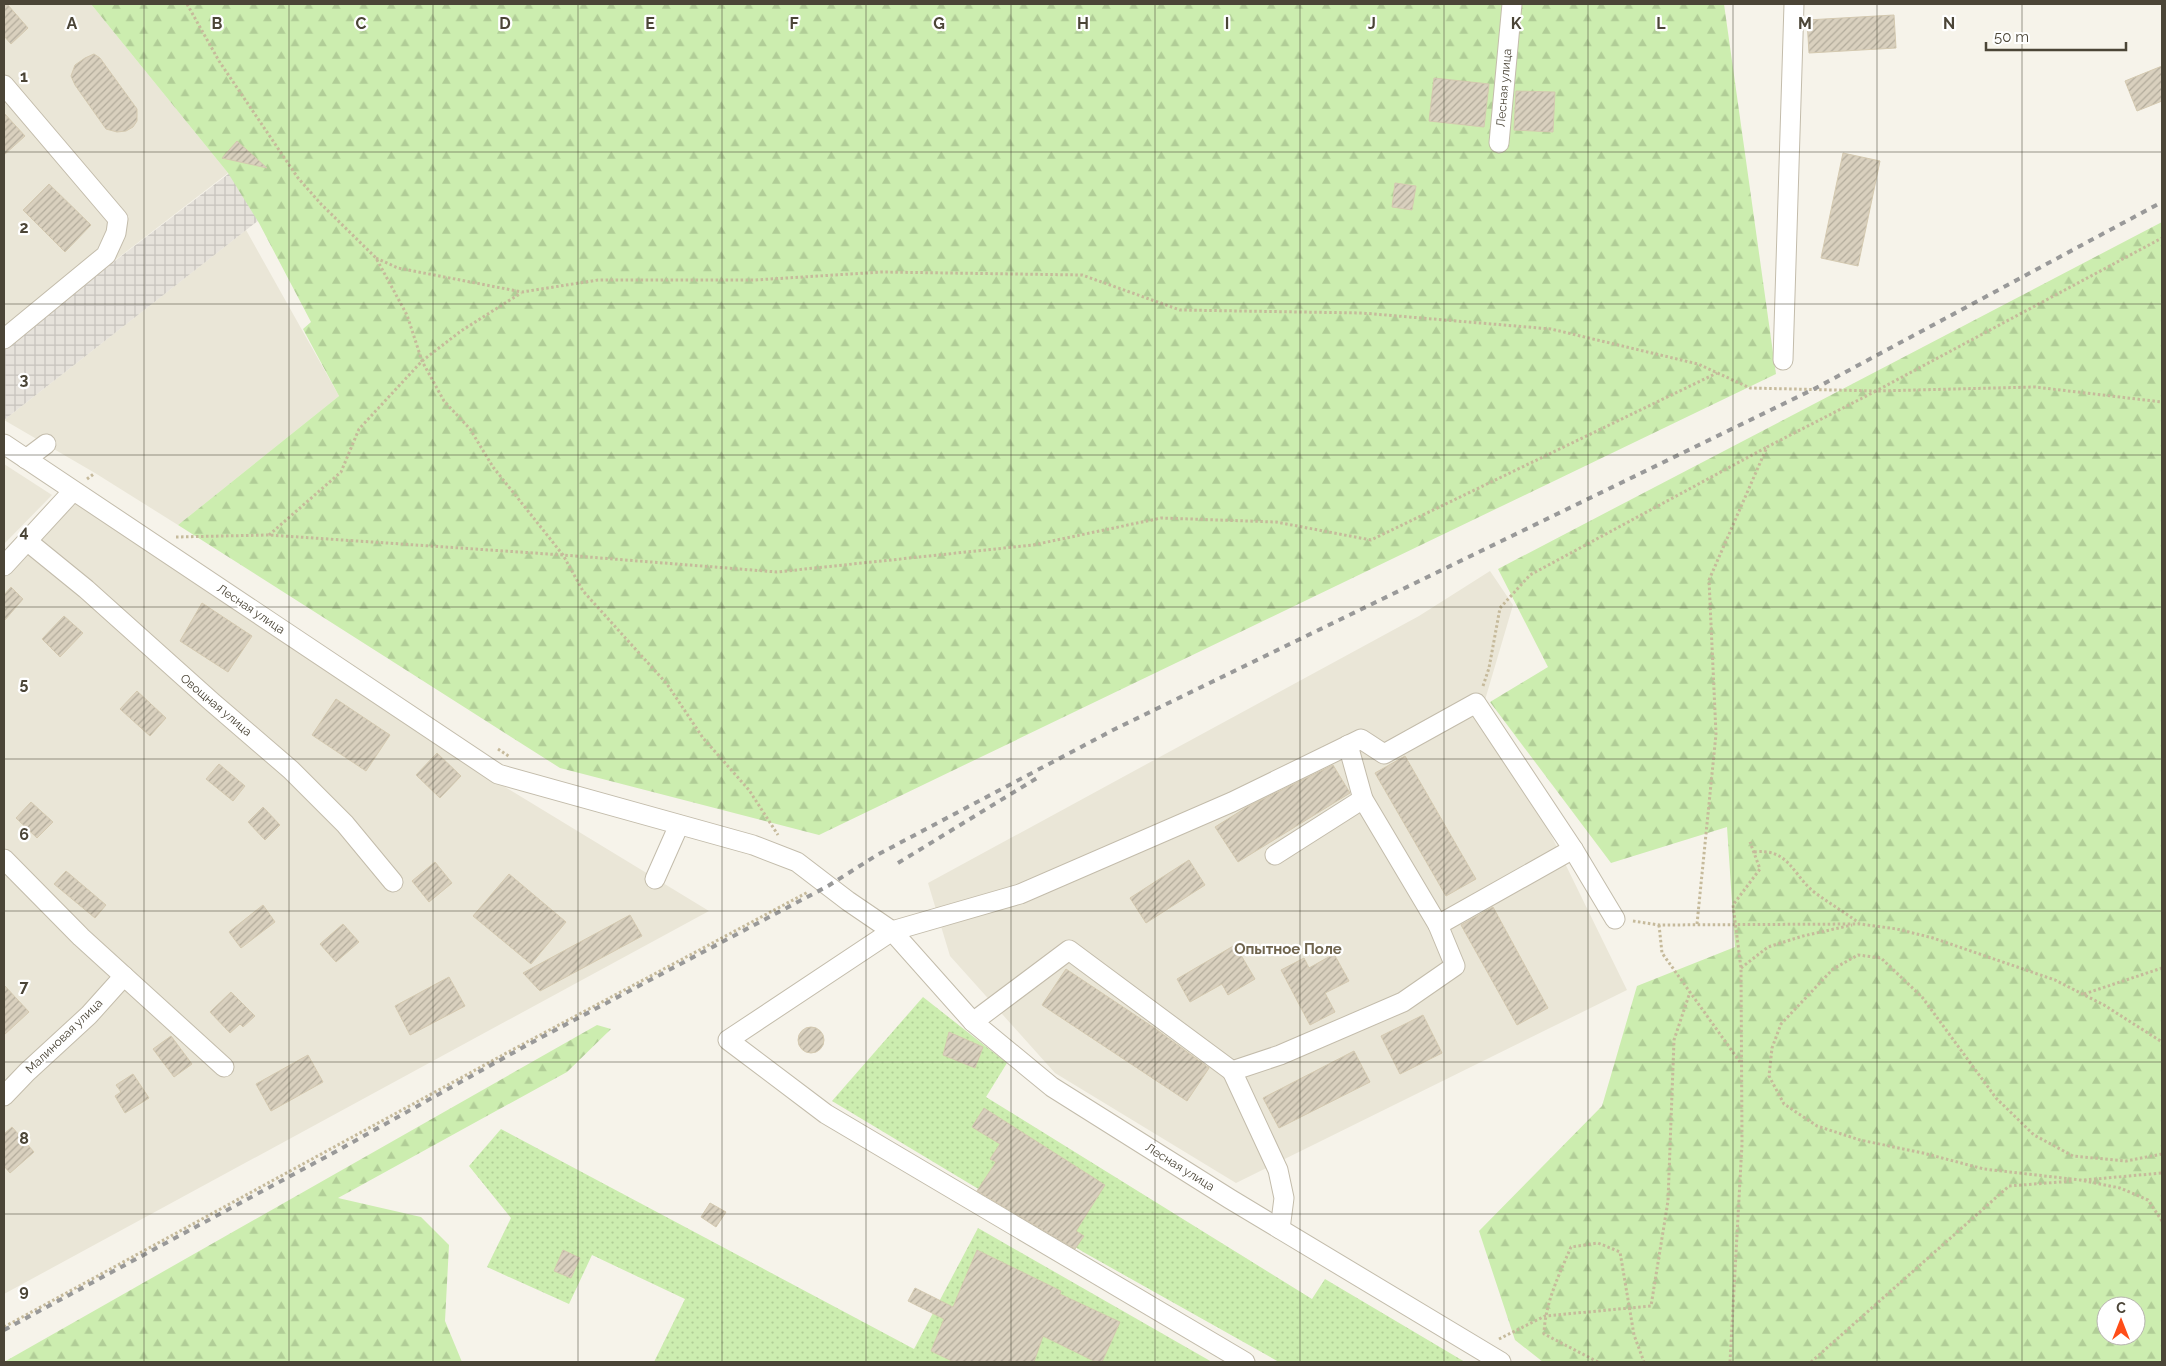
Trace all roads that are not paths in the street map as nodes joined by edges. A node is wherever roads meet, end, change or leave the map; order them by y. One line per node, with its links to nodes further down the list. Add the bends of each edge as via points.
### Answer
1 (1512, 4): 4 (street, Лесная улица)
2 (1794, 4): 6 (street)
3 (4, 85): 5 (street, via 118,219 116,233 106,255)
4 (1499, 143)
5 (4, 339)
6 (1783, 360)
7 (4, 444): 9 (street, Лесная улица)
8 (46, 444): 9 (street)
9 (26, 459): 10 (street, Лесная улица)
10 (73, 491): 11 (street); 15 (street, Лесная улица, via 498,774)
11 (27, 541): 12 (street); 20 (street, Овощная улица, via 291,770 345,824)
12 (4, 566)
13 (1348, 746): 14 (street); 16 (street, via 1361,739 1384,754 1476,703); 23 (street, via 1232,802 1020,894)
14 (1364, 799): 17 (street); 22 (street)
15 (679, 825): 19 (street); 23 (street, Лесная улица, via 753,845 798,862)
16 (1574, 849): 21 (street); 22 (street)
17 (1275, 855)
18 (4, 859): 24 (street)
19 (655, 879)
20 (393, 882)
21 (1616, 918)
22 (1438, 925): 27 (street, via 1455,966 1448,971 1403,1002)
23 (892, 931): 25 (street, Лесная улица); 30 (street, via 728,1040 826,1114)
24 (124, 976): 26 (street); 28 (street, Малиновая улица, via 89,1015)
25 (973, 1022): 27 (street, via 1068,950); 29 (street, Лесная улица, via 1052,1087)
26 (224, 1067)
27 (1232, 1071): 29 (street, via 1278,1170 1284,1198)
28 (4, 1096)
29 (1280, 1228): 31 (street, Лесная улица)
30 (1244, 1362)
31 (1501, 1362)

